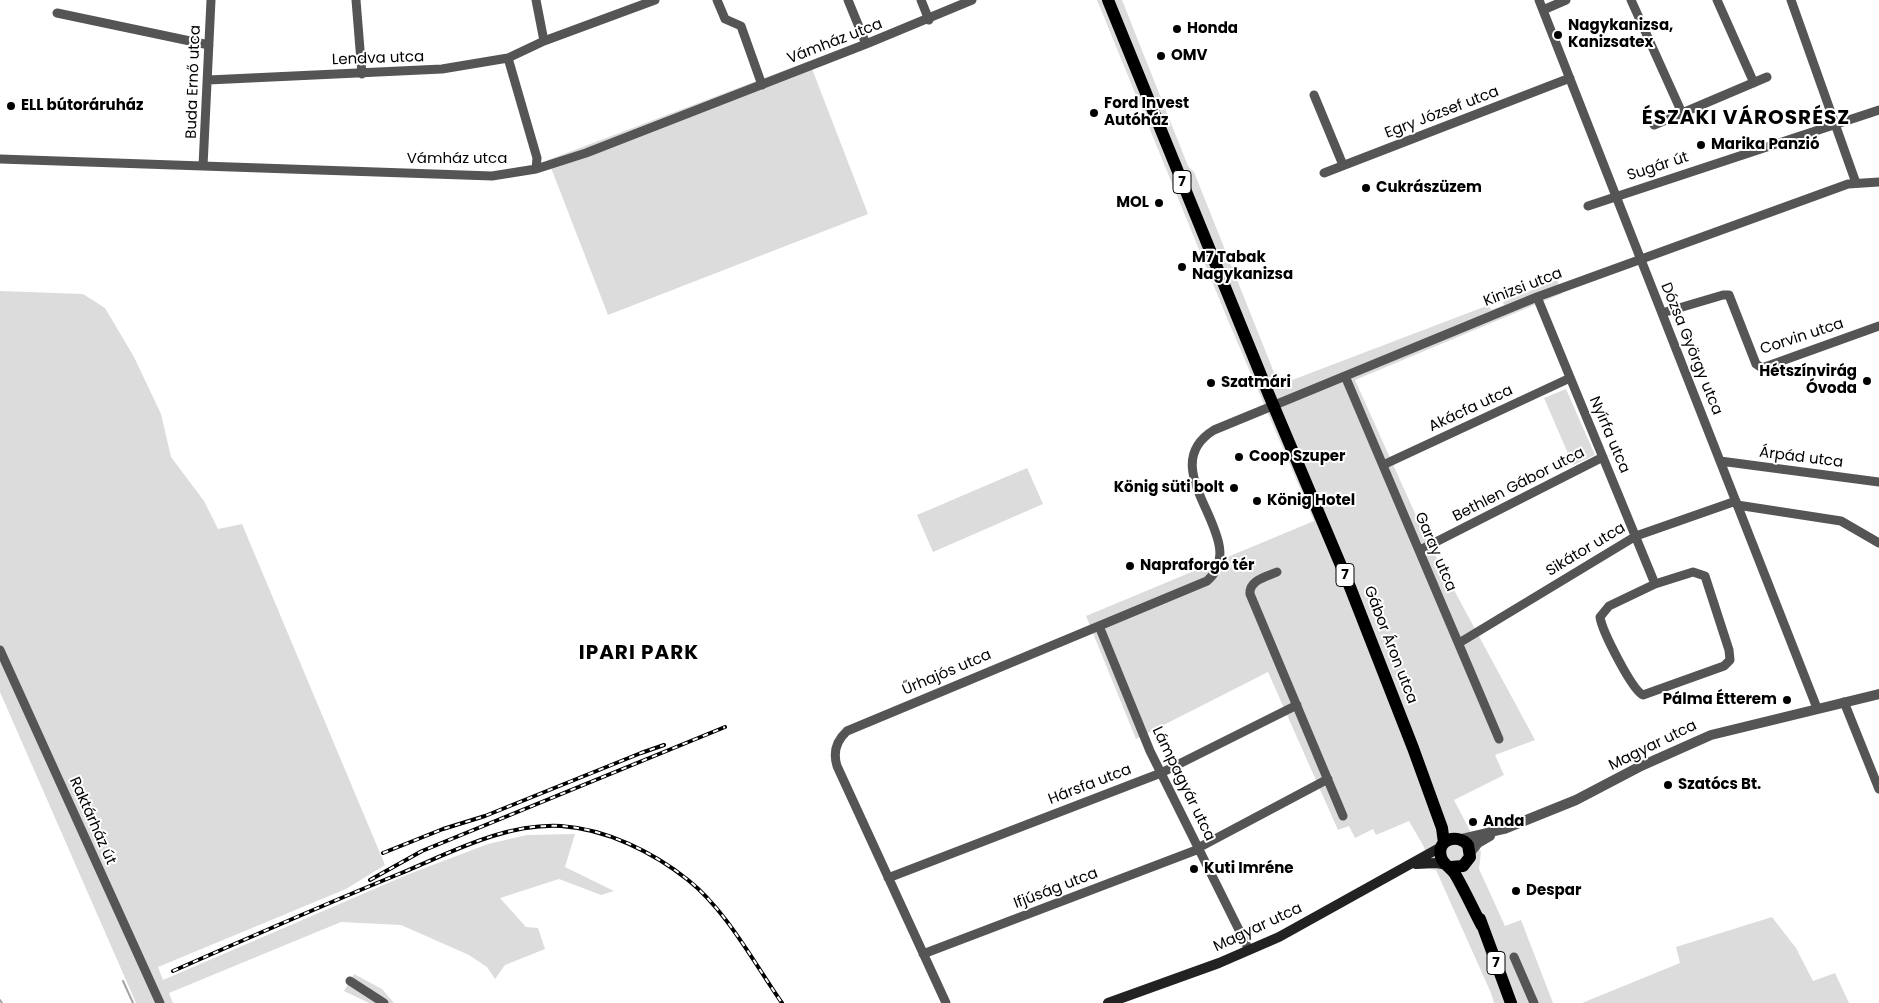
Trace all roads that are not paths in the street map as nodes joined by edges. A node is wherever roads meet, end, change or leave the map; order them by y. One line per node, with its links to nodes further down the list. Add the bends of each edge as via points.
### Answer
1 (211, 0): 20 (street, Buda Ernő utca)
2 (356, 0): 22 (street)
3 (536, 0): 18 (street)
4 (655, 0): 18 (street, Lendva utca)
5 (717, 0): 27 (street, via 725,19 741,26)
6 (848, 0): 19 (street)
7 (921, 0): 17 (street)
8 (972, 0): 17 (street, Vámház utca)
9 (1108, 0): 48 (main road, Gábor Áron utca / 7)
10 (1539, 0): 15 (street, Dózsa György utca)
11 (1566, 0): 15 (street)
12 (1631, 0): 30 (street)
13 (1717, 0): 26 (street)
14 (1791, 0): 31 (street)
15 (1543, 10): 23 (street, Dózsa György utca)
16 (57, 14): 20 (street)
17 (929, 20): 19 (street, Vámház utca)
18 (544, 41): 21 (street, Lendva utca)
19 (866, 44): 27 (street, Vámház utca)
20 (209, 45): 25 (street, Buda Ernő utca)
21 (508, 58): 22 (street, Lendva utca, via 428,71); 36 (street, via 537,158)
22 (362, 74): 25 (street, Lendva utca)
23 (1570, 78): 34 (street, Egry József utca); 40 (street, Dózsa György utca)
24 (1767, 78): 26 (street)
25 (208, 80): 35 (street, Buda Ernő utca)
26 (1754, 83): 30 (street)
27 (762, 85): 36 (street, Vámház utca)
28 (1314, 95): 34 (street)
29 (1879, 110): 31 (street, Sugár út)
30 (1682, 113): 32 (street)
31 (1835, 123): 39 (street); 40 (street, Sugár út)
32 (1654, 125)
33 (0, 159): 35 (street, Vámház utca)
34 (1343, 165): 37 (street, Egry József utca)
35 (203, 166): 36 (street, Vámház utca, via 492,176)
36 (536, 169)
37 (1324, 173)
38 (1879, 182): 39 (street, Kinizsi utca)
39 (1856, 183): 42 (street, Kinizsi utca)
40 (1616, 196): 41 (street, Sugár út); 42 (street, Dózsa György utca)
41 (1588, 206)
42 (1640, 258): 43 (street, Kinizsi utca); 44 (street, Dózsa György utca)
43 (1537, 297): 46 (street, Kinizsi utca); 47 (street, Nyírfa utca)
44 (1662, 313): 45 (street, Corvin utca, via 1729,295 1756,364 1762,368); 51 (street, Dózsa György utca)
45 (1879, 326)
46 (1345, 376): 48 (street, Kinizsi utca); 52 (street, Garay utca)
47 (1570, 378): 50 (street, Nyírfa utca); 52 (street, Akácfa utca)
48 (1273, 405): 49 (street, Kinizsi utca, via 1214,430); 68 (main road, Gábor Áron utca / 7, via 1350,587)
49 (1193, 452): 60 (street, Űrhajós utca, via 1194,476 1220,550 1218,567 1207,581 1193,588)
50 (1603, 457): 55 (street, Nyírfa utca); 57 (street, Bethlen Gábor utca)
51 (1720, 461): 53 (street, Árpád utca); 54 (street, Dózsa György utca)
52 (1383, 465): 57 (street, Garay utca)
53 (1879, 482)
54 (1736, 503): 55 (street, Sikátor utca); 56 (street, Sikátor utca, via 1841,521); 66 (street, Dózsa György utca)
55 (1636, 536): 59 (street, Nyírfa utca); 61 (street, Sikátor utca)
56 (1879, 543)
57 (1420, 550): 61 (street, Garay utca)
58 (1277, 572): 65 (street, via 1253,584 1249,591)
59 (1655, 584): 59 (street, via 1609,606 1600,618 1626,674 1643,695 1724,666 1730,656 1705,576 1693,572)
60 (1099, 626): 69 (street, Lámpagyár utca); 80 (street, Űrhajós utca, via 858,725 843,735 837,744 836,761)
61 (1459, 643): 67 (street, Garay utca)
62 (0, 650): 86 (street, Raktárház út)
63 (1879, 694): 64 (street, Magyar utca)
64 (1844, 702): 66 (street, Magyar utca); 71 (street)
65 (1297, 705): 69 (street, Hársfa utca); 70 (street)
66 (1817, 708): 73 (street, Magyar utca, via 1698,740 1586,796)
67 (1499, 739)
68 (1413, 748): 74 (main road, Gábor Áron utca / 7, via 1449,825); 75 (main road, Gábor Áron utca / 7, via 1442,828)
69 (1160, 773): 76 (street, Lámpagyár utca); 80 (street, Hársfa utca)
70 (1328, 779): 72 (street); 76 (street, Ifjúság utca)
71 (1879, 789)
72 (1343, 816)
73 (1504, 828): 74 (street, Magyar utca); 77 (street, Magyar utca, via 1478,843)
74 (1459, 838): 75 (main road, via 1450,839); 77 (main road, 7, via 1468,845)
75 (1442, 845): 78 (main road, Magyar utca); 79 (main road, 7, via 1441,857)
76 (1199, 848): 82 (street, Lámpagyár utca); 83 (street, Ifjúság utca)
77 (1468, 858): 79 (main road, via 1460,867); 81 (main road, 7, via 1466,877)
78 (1412, 864): 79 (main road, Magyar utca); 82 (main road, Magyar utca, via 1304,925)
79 (1449, 866): 81 (main road, 7)
80 (888, 878): 83 (street, Űrhajós utca)
81 (1482, 926): 90 (main road, 7)
82 (1249, 950): 89 (main road, Magyar utca)
83 (923, 954): 88 (street, Űrhajós utca)
84 (1514, 956): 91 (street)
85 (350, 981): 87 (street)
86 (160, 1003)
87 (384, 1003)
88 (946, 1003)
89 (1108, 1003)
90 (1511, 1003)
91 (1534, 1003)

